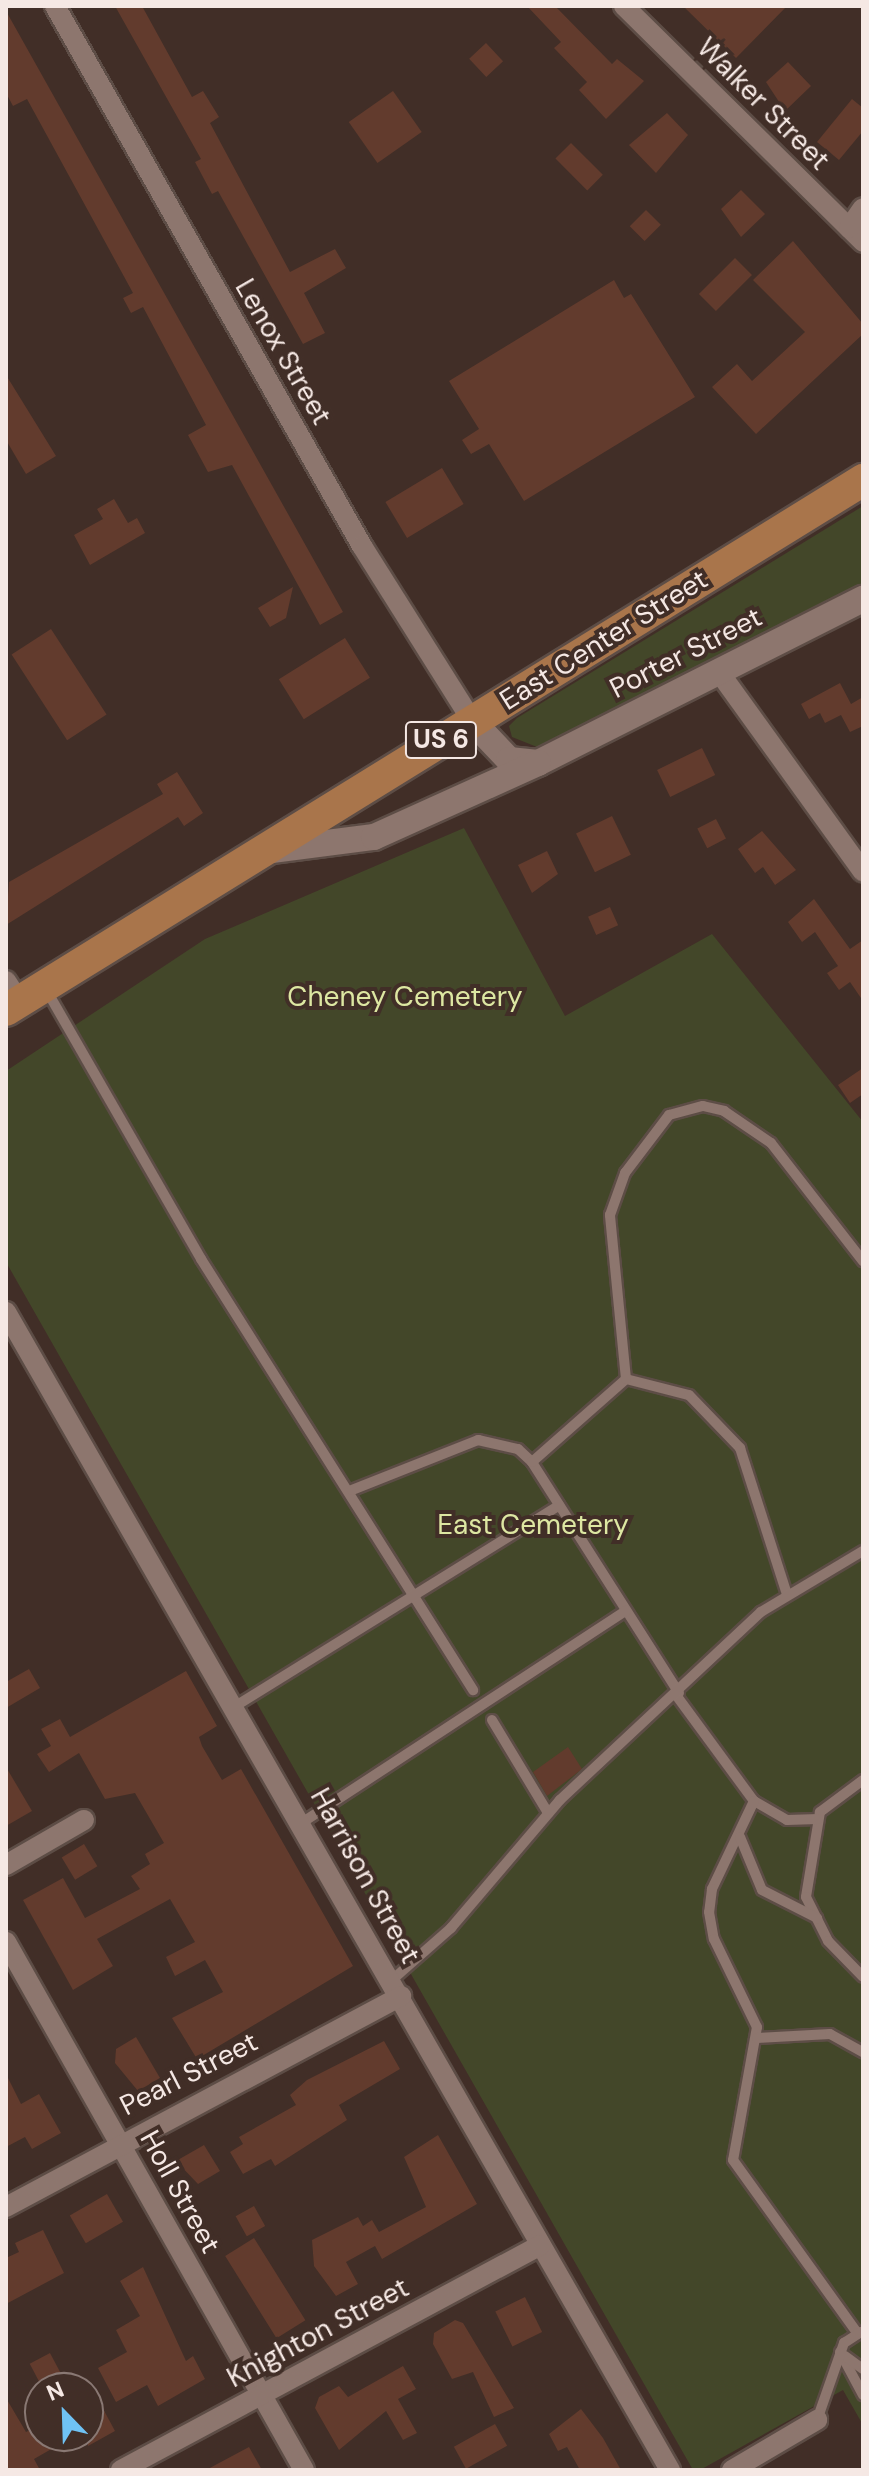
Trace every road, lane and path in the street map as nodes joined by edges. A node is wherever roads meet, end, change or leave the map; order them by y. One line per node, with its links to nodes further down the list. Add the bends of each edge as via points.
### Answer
1 (55, 6): 8 (street, Lenox Street, via 362,546)
2 (624, 6): 4 (street, Walker Street)
3 (863, 208): 4 (street)
4 (856, 235)
5 (863, 480): 8 (main road, East Center Street / US 6)
6 (863, 599): 7 (street, Porter Street)
7 (719, 672): 9 (street, Porter Street); 11 (street)
8 (472, 721): 9 (street, via 509,760); 10 (main road, East Center Street / US 6)
9 (538, 763): 10 (street, Porter Street, via 386,834)
10 (261, 852): 12 (main road, East Center Street / US 6)
11 (863, 872)
12 (17, 1002): 17 (lane, via 201,1259)
13 (863, 1261): 15 (lane, via 771,1143 724,1111 703,1106 669,1115 633,1153 610,1215)
14 (6, 1312): 25 (street, Harrison Street)
15 (626, 1379): 16 (lane); 20 (lane, via 689,1395 740,1448)
16 (532, 1462): 17 (lane, via 500,1441 478,1440); 18 (lane)
17 (352, 1490): 21 (lane)
18 (559, 1505): 21 (lane); 22 (lane)
19 (863, 1551): 20 (lane)
20 (787, 1594): 24 (lane)
21 (415, 1595): 23 (lane); 25 (lane)
22 (626, 1611): 24 (lane); 32 (lane)
23 (473, 1690)
24 (677, 1694): 28 (lane); 29 (lane)
25 (237, 1705): 32 (street, Harrison Street)
26 (492, 1720): 29 (lane)
27 (863, 1780): 30 (lane)
28 (754, 1801): 30 (lane, via 787,1820); 33 (lane)
29 (548, 1813): 38 (lane)
30 (818, 1819): 35 (lane, via 806,1897)
31 (84, 1820): 34 (street)
32 (303, 1822): 38 (street, Harrison Street)
33 (740, 1837): 35 (lane, via 762,1890); 39 (lane, via 712,1889 709,1912)
34 (6, 1865)
35 (817, 1918): 37 (lane)
36 (6, 1942): 41 (street, Holl Street)
37 (863, 1977)
38 (396, 1988): 41 (street, Pearl Street); 43 (street, Harrison Street)
39 (757, 2038): 40 (lane, via 830,2034); 44 (lane, via 733,2160)
40 (863, 2052)
41 (120, 2142): 42 (street, Pearl Street); 47 (street, Holl Street)
42 (6, 2207)
43 (541, 2245): 47 (street, Knighton Street); 52 (street, Harrison Street)
44 (861, 2332): 45 (lane)
45 (840, 2352): 46 (lane); 48 (lane); 49 (lane)
46 (863, 2369)
47 (261, 2395): 50 (street, Knighton Street); 51 (street, Holl Street)
48 (863, 2395)
49 (817, 2420): 53 (street)
50 (121, 2470)
51 (304, 2470)
52 (670, 2470)
53 (732, 2470)

